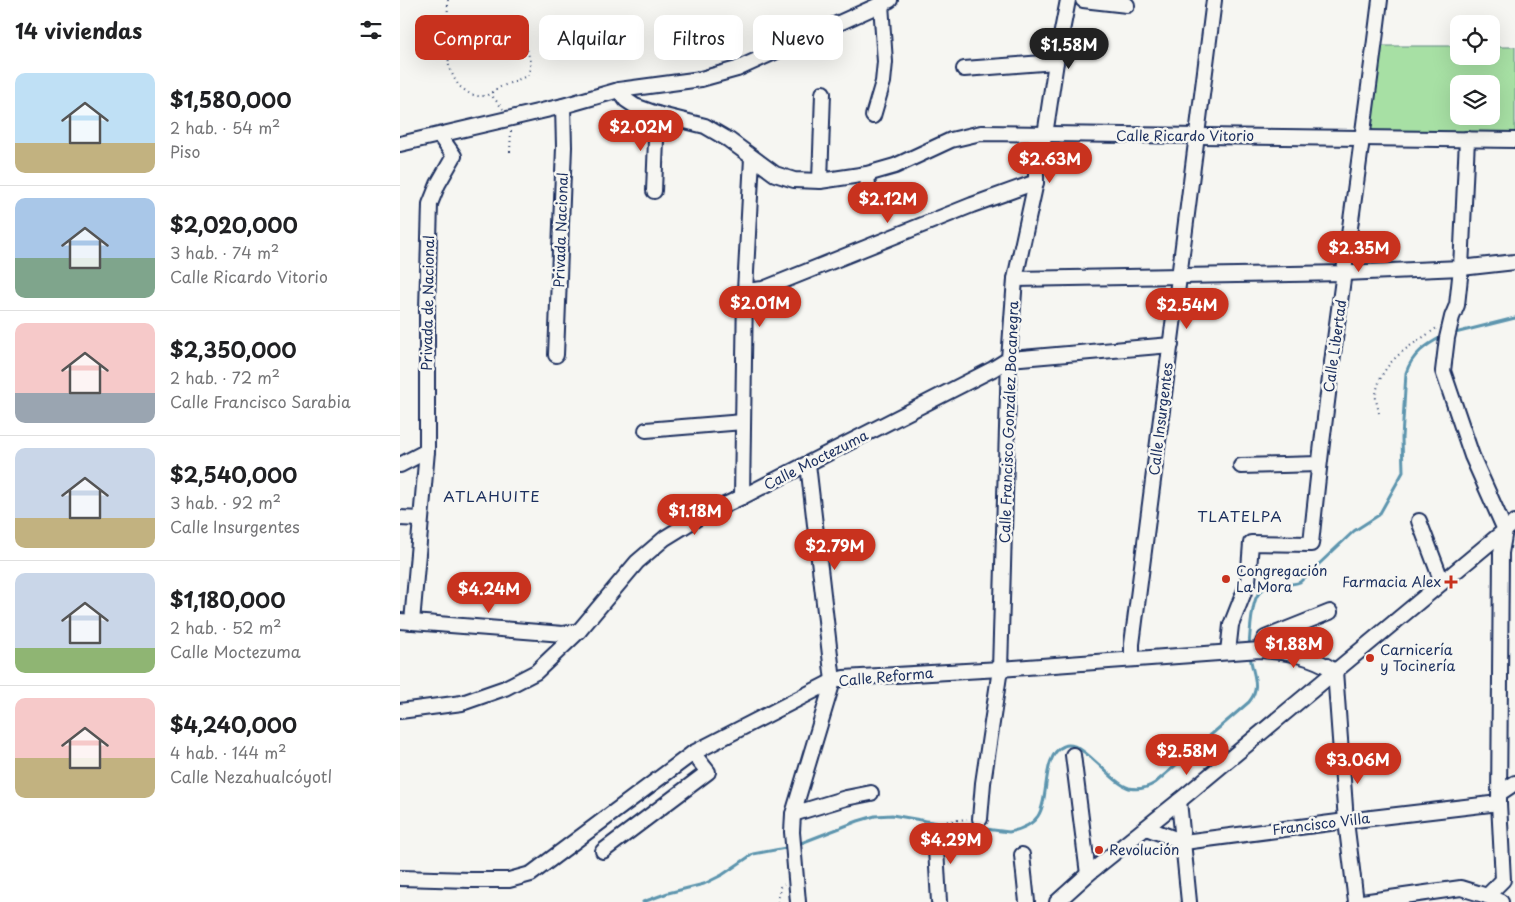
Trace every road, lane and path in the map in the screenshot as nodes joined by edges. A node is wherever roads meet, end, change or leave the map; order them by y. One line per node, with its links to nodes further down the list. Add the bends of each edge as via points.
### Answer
1 (448, 0): 12 (path, via 449,67 454,78 470,94 486,96)
2 (1068, 0): 9 (street, Calle Francisco González Bocanegra)
3 (1083, 0): 7 (street)
4 (1214, 0): 20 (street, Calle Insurgentes)
5 (1380, 0): 21 (street, Calle Libertad)
6 (886, 2): 11 (street, via 737,68 702,79); 16 (street, via 883,82)
7 (1127, 5)
8 (529, 60): 12 (path, via 527,76)
9 (1056, 62): 10 (street); 18 (street, Calle Francisco González Bocanegra)
10 (964, 69)
11 (619, 90): 14 (street); 15 (street, Calle Ricardo Vitorio, via 635,106)
12 (492, 92): 17 (path)
13 (823, 93): 28 (street)
14 (563, 106): 17 (street); 40 (street, Privada Nacional)
15 (657, 114): 26 (street, Calle Ricardo Vitorio, via 705,126); 30 (street)
16 (873, 116)
17 (508, 118): 19 (street); 25 (path)
18 (1046, 135): 20 (street, Calle Ricardo Vitorio); 27 (street, Calle Ricardo Vitorio, via 966,136 938,145 895,166); 29 (street, Calle Francisco González Bocanegra, via 1036,165)
19 (440, 136): 24 (street); 45 (street, Privada de Nacional, via 454,156 430,204)
20 (1196, 136): 21 (street, Calle Ricardo Vitorio); 35 (street, Calle Insurgentes)
21 (1363, 138): 22 (street, Calle Ricardo Vitorio); 34 (street, Calle Libertad)
22 (1467, 138): 23 (street, Calle Ricardo Vitorio); 33 (street)
23 (1515, 140)
24 (400, 144)
25 (510, 152)
26 (752, 158): 28 (street, Calle Ricardo Vitorio, via 775,174 794,180); 37 (street)
27 (867, 174): 28 (street, Calle Ricardo Vitorio); 31 (street)
28 (820, 181)
29 (1036, 182): 36 (street, Calle Francisco González Bocanegra); 37 (street, via 763,289)
30 (654, 191)
31 (869, 198)
32 (1515, 262): 33 (street)
33 (1461, 268): 34 (street); 38 (street, via 1457,305)
34 (1344, 273): 35 (street); 47 (street, Calle Libertad)
35 (1179, 275): 36 (street); 39 (street, Calle Insurgentes)
36 (1015, 279): 41 (street, Calle Francisco González Bocanegra)
37 (745, 291): 43 (street)
38 (1451, 320): 42 (path, via 1397,354 1387,366 1375,395); 54 (street, via 1443,371 1472,456)
39 (1170, 345): 41 (street, Calle Moctezuma); 63 (street, Calle Insurgentes)
40 (556, 355)
41 (1009, 359): 46 (street, Calle Moctezuma); 64 (street, Calle Francisco González Bocanegra)
42 (1379, 413)
43 (743, 422): 44 (street); 50 (street)
44 (646, 430)
45 (427, 450): 48 (street); 52 (street)
46 (808, 464): 50 (street, Calle Moctezuma); 66 (street)
47 (1319, 464): 49 (street); 62 (street, Calle Libertad, via 1311,544 1251,543 1248,582 1231,625)
48 (400, 466)
49 (1241, 466)
50 (742, 498): 60 (street, Calle Moctezuma, via 699,517 665,538 637,562)
51 (400, 518): 52 (street)
52 (420, 519): 59 (street)
53 (1419, 521): 57 (street)
54 (1510, 526): 55 (street); 56 (street)
55 (1508, 553): 56 (street); 72 (street)
56 (1474, 556): 57 (street)
57 (1442, 582): 65 (street)
58 (1330, 612): 61 (street, via 1265,638)
59 (406, 621): 60 (street, via 563,634)
60 (579, 631): 67 (street, Calle Moctezuma, via 536,672 505,688 462,703)
61 (1260, 650): 62 (street, Calle Reforma); 65 (street, Calle Reforma, via 1299,655 1322,662)
62 (1228, 652): 63 (street, Calle Reforma)
63 (1132, 659): 64 (street, Calle Reforma)
64 (1000, 670): 66 (street, Calle Reforma); 75 (street, Calle Francisco González Bocanegra)
65 (1335, 671): 73 (street); 76 (street)
66 (833, 681): 68 (street, Calle Reforma); 74 (street)
67 (400, 711)
68 (693, 753): 80 (street, via 708,772); 83 (street, Calle Reforma, via 531,874 509,880)
69 (1073, 755): 82 (street)
70 (1515, 783): 72 (street)
71 (871, 793): 74 (street)
72 (1500, 798): 76 (street, Francisco Villa); 84 (street, via 1502,880)
73 (1179, 801): 77 (street); 79 (street)
74 (793, 814): 85 (street)
75 (980, 819): 78 (path, via 938,823)
76 (1346, 820): 79 (street, Francisco Villa); 90 (street)
77 (1146, 828): 79 (street, Francisco Villa); 82 (street)
78 (935, 831): 86 (street)
79 (1184, 842): 89 (street)
80 (602, 851)
81 (1022, 855): 87 (street)
82 (1088, 874): 88 (street)
83 (400, 878)
84 (1487, 896): 91 (street, via 1461,888); 92 (street)
85 (797, 902)
86 (939, 902)
87 (1027, 902)
88 (1056, 902)
89 (1189, 902)
90 (1356, 902)
91 (1362, 902)
92 (1501, 902)

